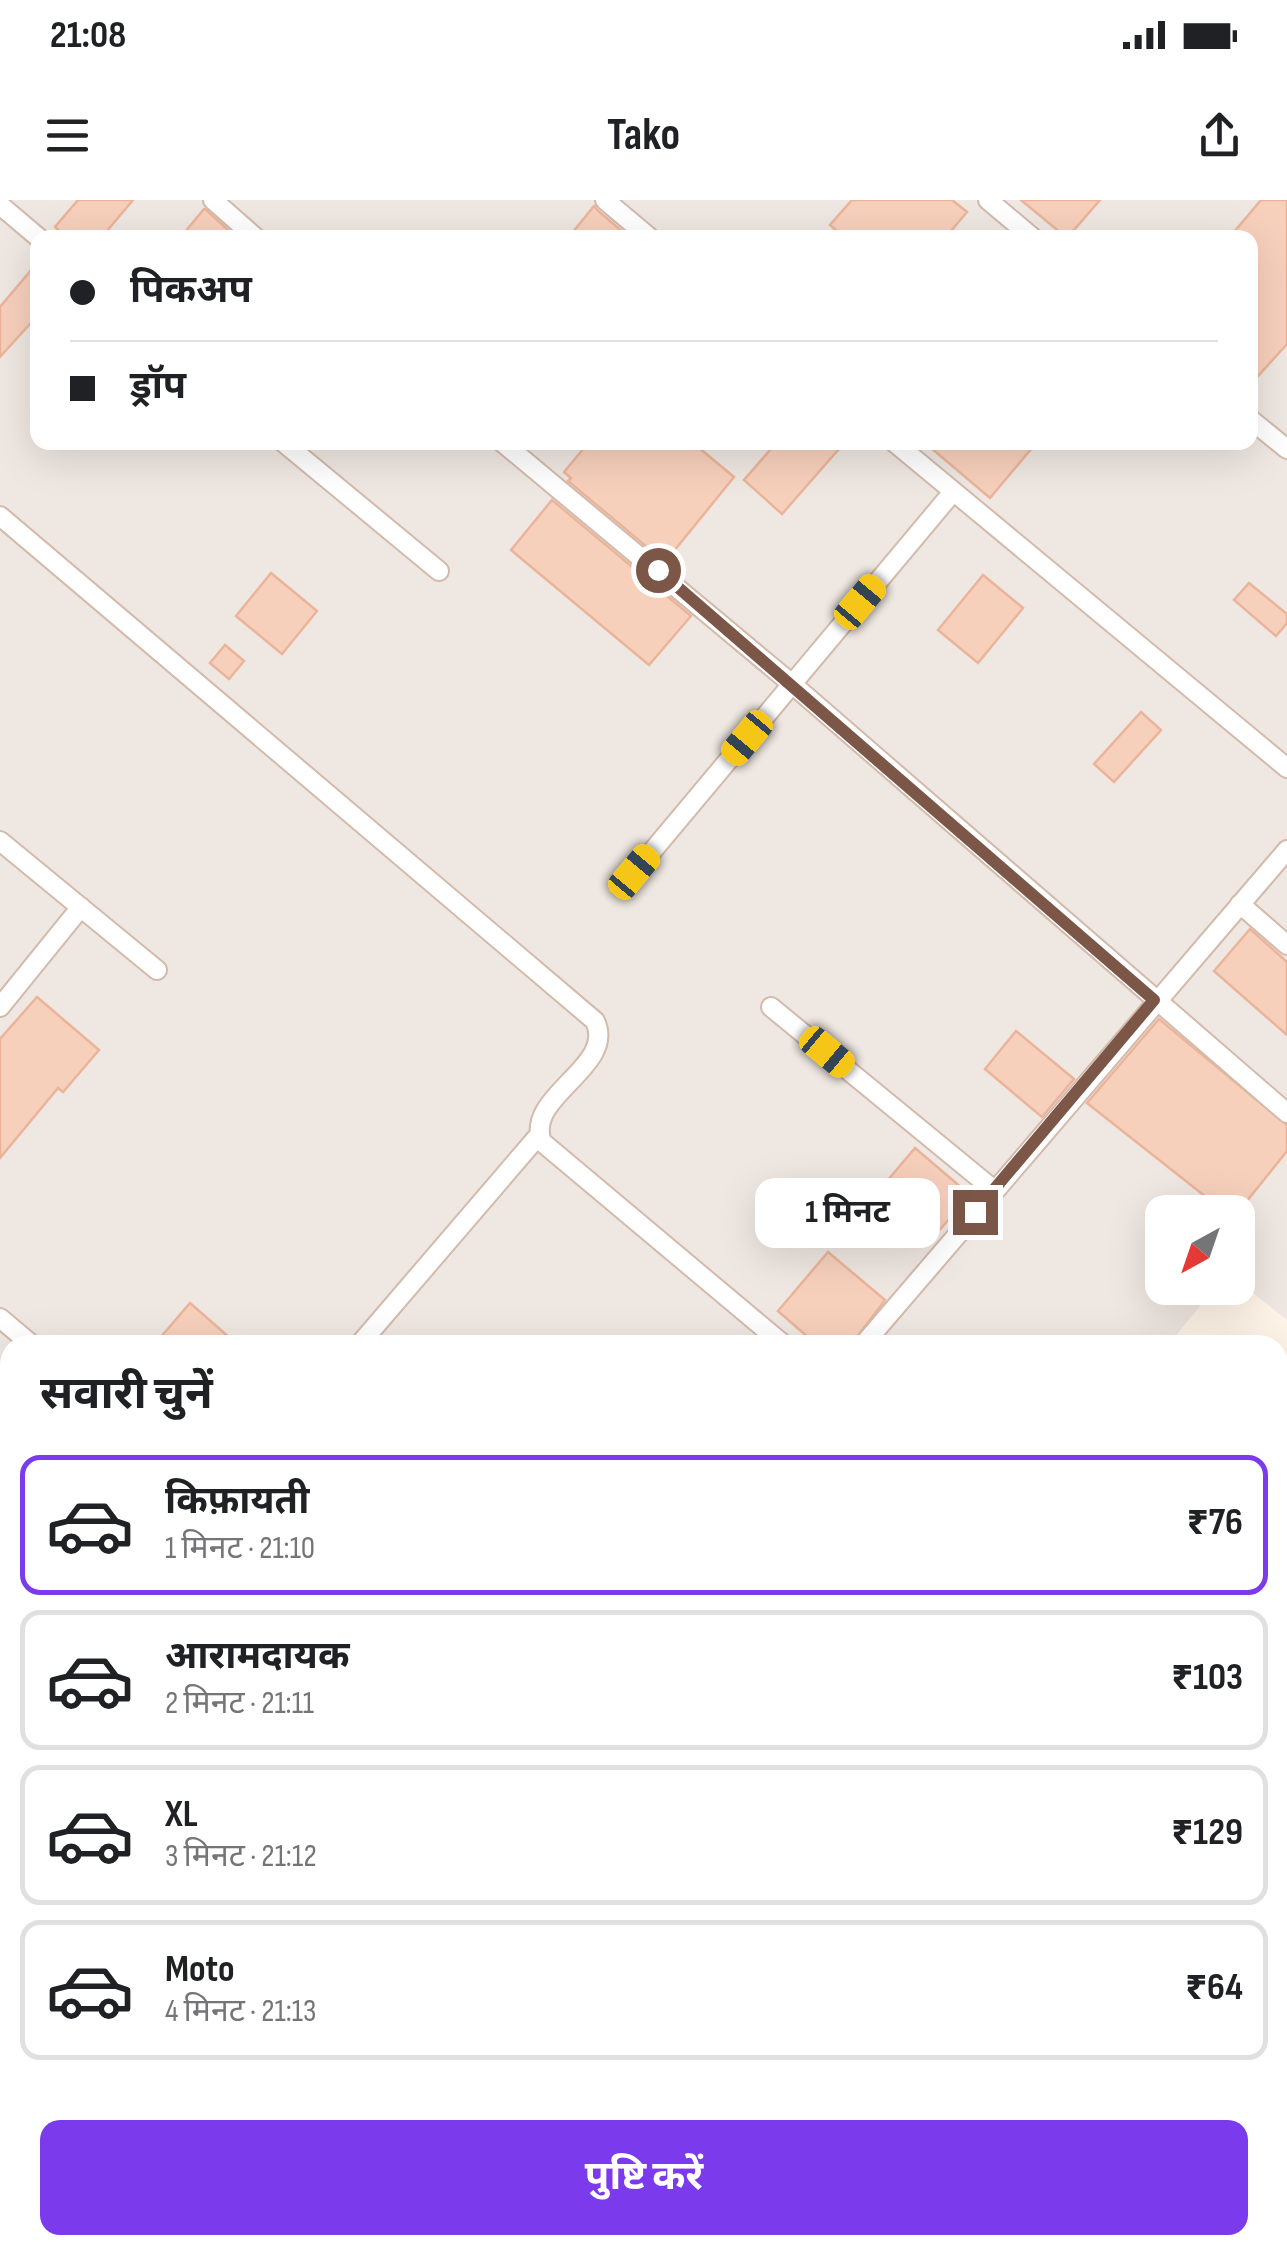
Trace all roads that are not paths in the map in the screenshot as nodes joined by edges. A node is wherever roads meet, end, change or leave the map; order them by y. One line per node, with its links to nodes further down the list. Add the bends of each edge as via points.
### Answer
1 (213, 200): 5 (lane)
2 (606, 200): 6 (lane)
3 (988, 200): 7 (lane)
4 (0, 204): 8 (lane)
5 (247, 230)
6 (641, 230)
7 (1024, 230)
8 (30, 231)
9 (1258, 425): 13 (lane)
10 (294, 450): 16 (lane)
11 (512, 450): 17 (lane)
12 (903, 450): 14 (lane)
13 (1287, 450)
14 (952, 493): 17 (lane); 18 (lane)
15 (0, 516): 30 (lane, via 594,1021 598,1046 543,1116)
16 (438, 571)
17 (792, 684): 21 (lane); 26 (lane)
18 (1287, 768)
19 (0, 841): 23 (lane)
20 (1287, 850): 22 (lane)
21 (634, 872)
22 (1240, 904): 24 (lane); 26 (lane)
23 (81, 907): 25 (lane); 28 (lane)
24 (1287, 945)
25 (158, 970)
26 (1154, 1000): 29 (lane); 31 (lane)
27 (771, 1006): 31 (lane)
28 (0, 1007)
29 (1287, 1113)
30 (539, 1135): 34 (lane); 35 (lane)
31 (994, 1190): 36 (lane)
32 (0, 1318): 33 (lane)
33 (20, 1335)
34 (368, 1335)
35 (772, 1335)
36 (871, 1335)

